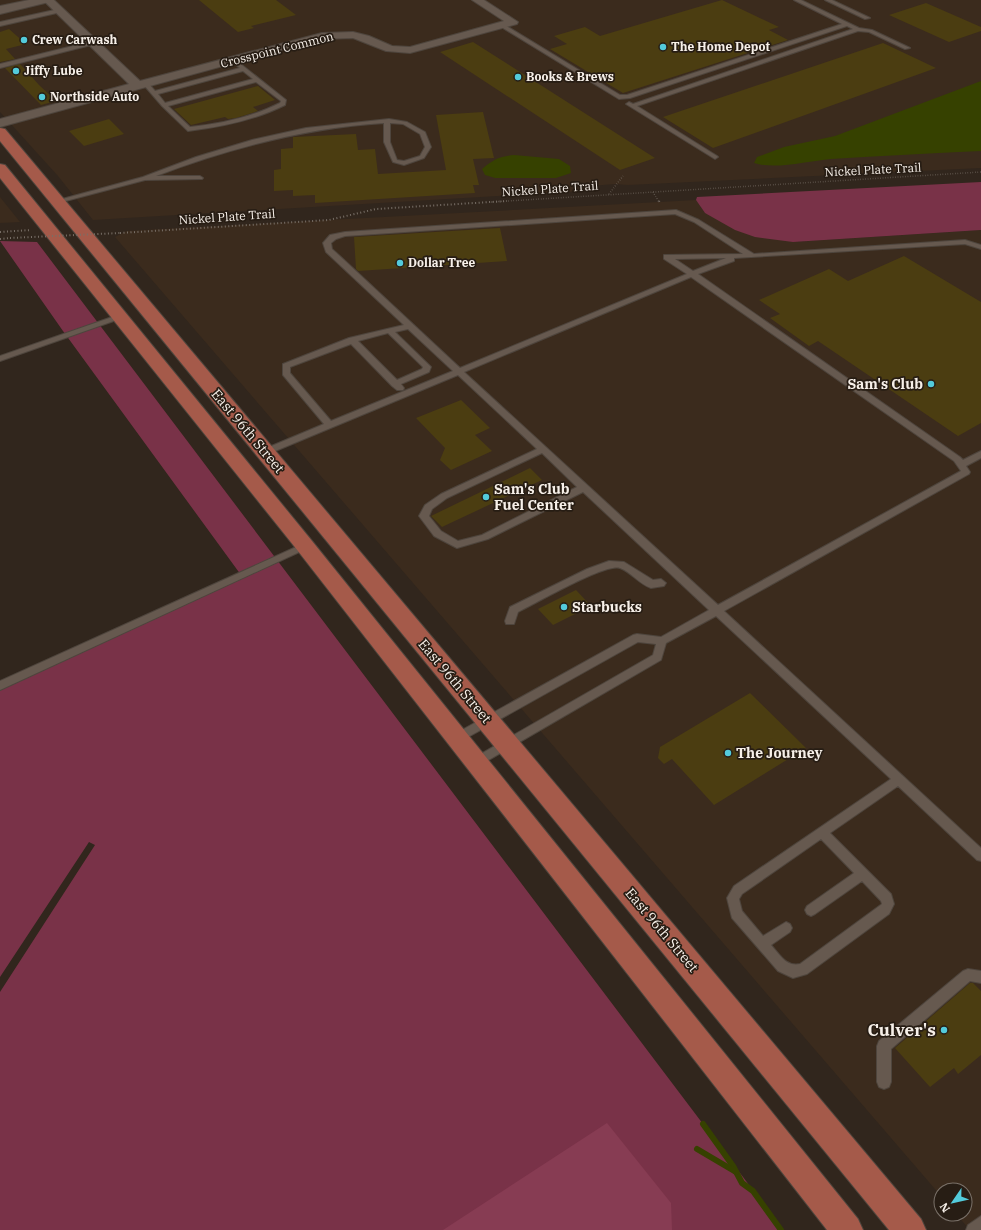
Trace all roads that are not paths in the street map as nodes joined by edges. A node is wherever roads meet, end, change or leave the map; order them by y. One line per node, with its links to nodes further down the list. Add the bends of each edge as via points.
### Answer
1 (47, 0): 5 (street); 6 (street)
2 (477, 0): 9 (street, via 513,22)
3 (797, 0): 8 (lane)
4 (828, 0): 8 (lane, via 865,19)
5 (0, 10)
6 (59, 11): 7 (lane); 11 (street)
7 (0, 24)
8 (847, 24): 10 (lane); 21 (lane)
9 (501, 25): 14 (street, Crosspoint Common, via 410,50 390,50 365,38 344,34 322,36); 21 (lane)
10 (858, 29): 12 (lane, via 870,31); 21 (lane)
11 (93, 43): 16 (lane); 19 (street)
12 (907, 48)
13 (16, 56): 15 (lane)
14 (233, 60): 17 (lane); 19 (street, Crosspoint Common)
15 (0, 61)
16 (0, 66)
17 (244, 69): 18 (lane); 20 (lane)
18 (257, 80): 22 (lane); 22 (lane, via 284,101 283,104 206,128 188,129)
19 (142, 85): 20 (lane); 24 (street, Crosspoint Common)
20 (154, 93): 22 (lane)
21 (629, 102): 26 (lane)
22 (164, 105)
23 (387, 122): 23 (lane, via 405,123 423,133 428,147 422,157 404,163 394,161 387,145); 28 (lane, via 275,135)
24 (0, 123)
25 (0, 132): 30 (main road, East 96th Street)
26 (715, 157)
27 (4, 172): 30 (main road, via 23,183 44,202); 35 (main road, East 96th Street)
28 (145, 178): 29 (lane); 30 (lane)
29 (200, 178)
30 (58, 202): 42 (main road, East 96th Street)
31 (981, 248): 33 (lane, via 965,242)
32 (736, 256): 33 (lane); 34 (lane); 34 (lane, via 667,257)
33 (753, 256): 36 (lane, via 689,216 676,212 345,234 333,237 328,243 329,250)
34 (692, 274): 40 (lane); 48 (lane)
35 (122, 317): 39 (lane); 42 (main road, via 133,315 140,318 176,360); 50 (main road, East 96th Street)
36 (411, 326): 37 (lane); 40 (lane)
37 (391, 332): 38 (lane); 41 (lane, via 426,367 426,370)
38 (352, 340): 41 (lane); 44 (lane, via 290,363 285,369)
39 (0, 359)
40 (460, 372): 43 (lane); 45 (lane)
41 (395, 384): 43 (lane)
42 (212, 388): 46 (main road, East 96th Street)
43 (405, 394): 44 (lane)
44 (330, 425): 46 (lane)
45 (543, 449): 49 (lane); 49 (lane, via 444,496 428,507 424,516 428,525 440,538 457,545 485,537)
46 (265, 452): 56 (main road, East 96th Street)
47 (981, 454): 48 (lane)
48 (961, 465): 52 (lane, via 966,472)
49 (584, 487): 52 (lane)
50 (305, 546): 55 (lane); 57 (main road, East 96th Street)
51 (661, 583): 53 (lane, via 650,584 621,564 608,564 514,610)
52 (718, 611): 54 (lane); 60 (lane)
53 (510, 621)
54 (662, 641): 56 (lane, via 637,638); 58 (lane, via 657,657)
55 (0, 686)
56 (487, 720): 57 (lane); 58 (main road, East 96th Street)
57 (457, 738): 59 (main road, East 96th Street)
58 (506, 744): 59 (lane); 71 (main road, East 96th Street)
59 (476, 762): 70 (main road, East 96th Street)
60 (899, 780): 61 (lane); 62 (lane)
61 (822, 832): 63 (lane); 66 (lane, via 738,890 733,898 736,914)
62 (981, 856)
63 (864, 873): 64 (lane); 66 (lane, via 887,898 885,910 803,970 793,972 782,967)
64 (811, 910)
65 (786, 928): 66 (lane)
66 (762, 944)
67 (981, 977): 68 (lane, via 968,975 884,1046)
68 (884, 1082)
69 (981, 1223): 72 (lane)
70 (847, 1230)
71 (910, 1230)
72 (973, 1230)

